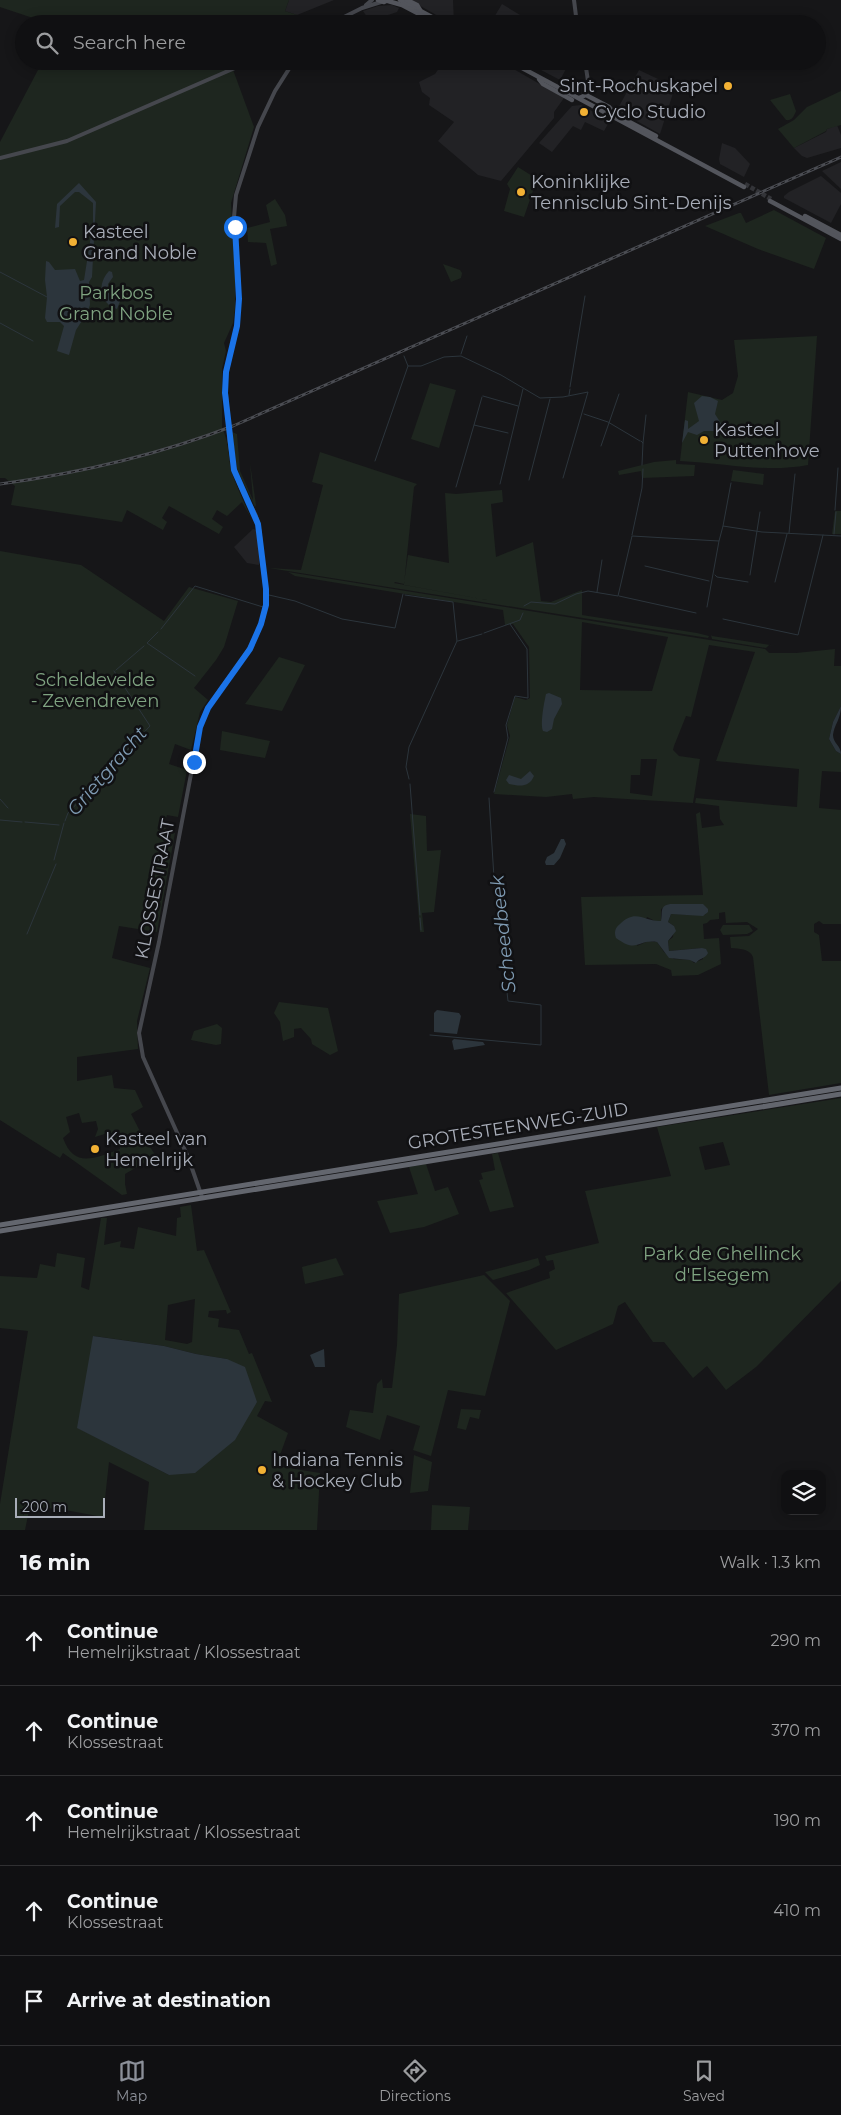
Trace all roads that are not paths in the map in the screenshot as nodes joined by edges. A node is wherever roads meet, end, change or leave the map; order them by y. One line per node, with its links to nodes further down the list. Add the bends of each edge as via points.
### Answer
1 (372, 0): 7 (street)
2 (388, 0): 6 (main road); 10 (main road)
3 (400, 0): 8 (main road)
4 (407, 0): 8 (main road)
5 (574, 0): 12 (street)
6 (379, 1): 7 (street)
7 (362, 8): 9 (street)
8 (421, 11): 11 (main road)
9 (348, 15)
10 (421, 15)
11 (428, 15)
12 (576, 15)
13 (230, 70): 21 (street, via 67,141)
14 (288, 70): 26 (street, KLOSSESTRAAT, bridge, via 256,133 236,195 234,218 239,299 237,326 224,387 232,461 255,514 259,533 266,597 264,616 259,632 211,703 200,727 140,1024 143,1057)
15 (525, 70): 18 (main road)
16 (532, 70): 19 (main road)
17 (586, 70): 19 (street, via 588,80)
18 (536, 76): 19 (main road); 20 (main road, via 543,84)
19 (582, 97): 19 (main road, via 744,185 609,108)
20 (572, 100)
21 (0, 158)
22 (771, 200): 23 (main road)
23 (841, 237)
24 (841, 1088): 26 (highway, GROTESTEENWEG-ZUID)
25 (841, 1094): 26 (highway, GROTESTEENWEG-ZUID)
26 (201, 1194): 27 (highway); 28 (highway)
27 (0, 1225)
28 (0, 1231)

